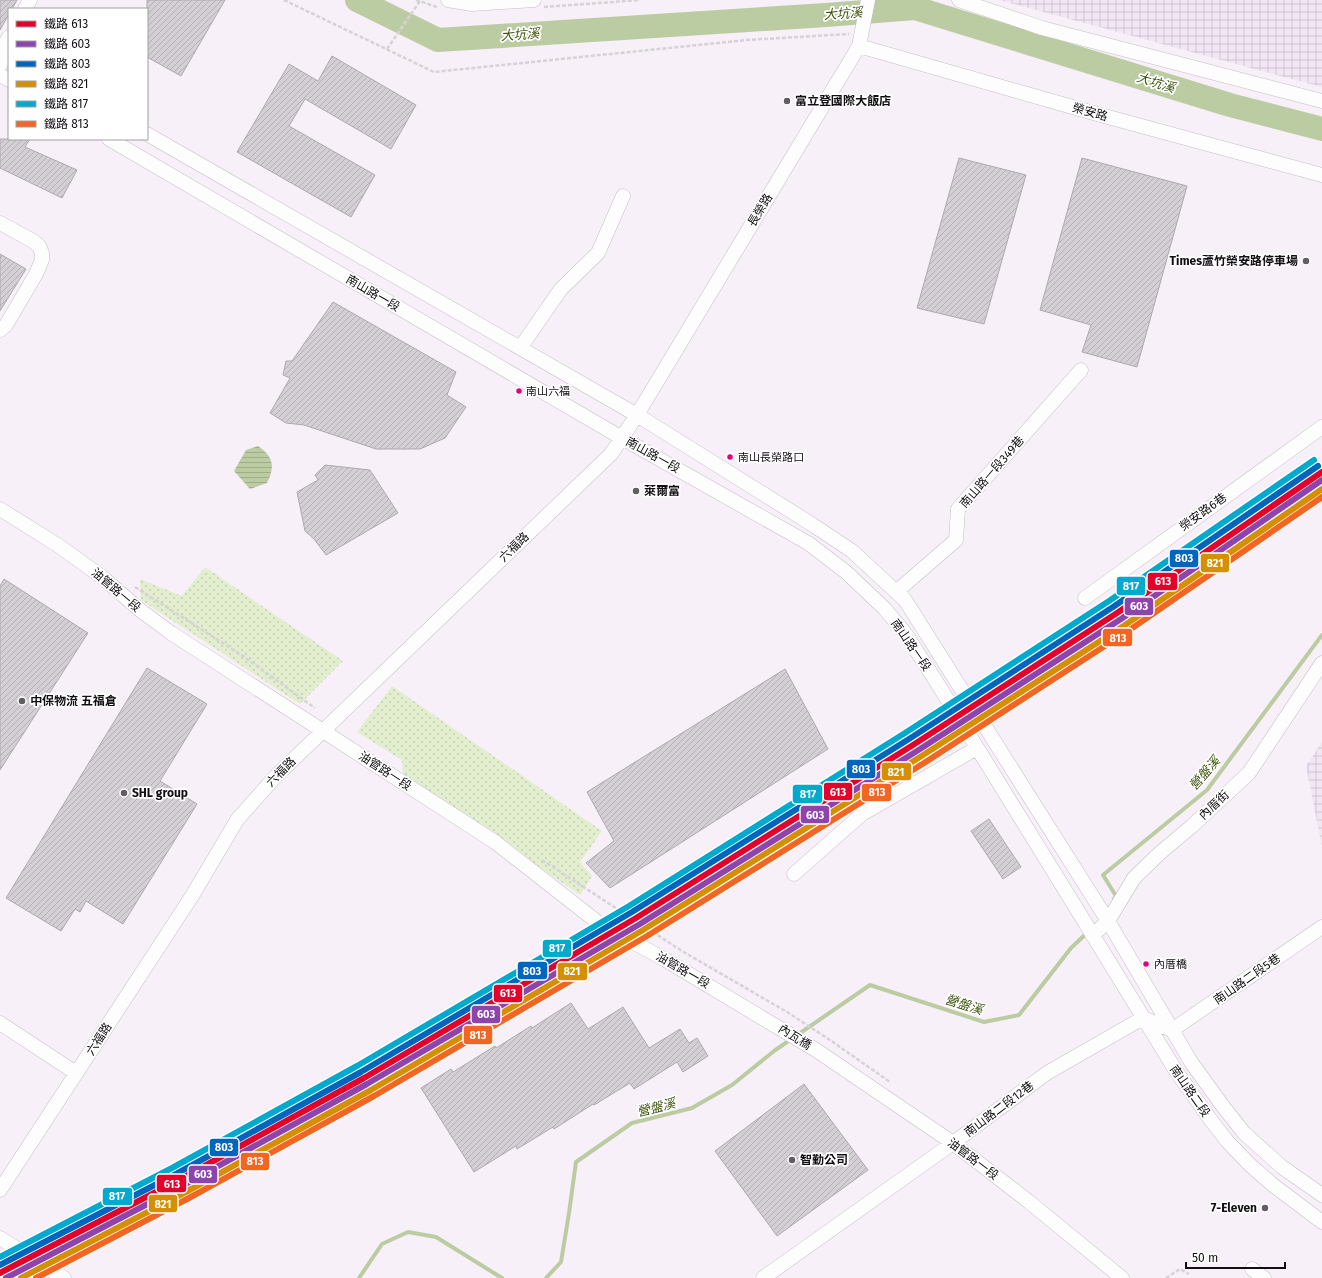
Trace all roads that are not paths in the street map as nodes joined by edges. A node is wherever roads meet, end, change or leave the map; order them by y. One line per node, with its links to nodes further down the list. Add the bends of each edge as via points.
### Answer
1 (448, 0): 2 (street, via 472,4)
2 (534, 0)
3 (868, 0): 6 (street, 長榮路)
4 (959, 0): 8 (street, via 1042,28)
5 (8, 40): 7 (street)
6 (860, 40): 11 (street, 榮安路, via 1097,114); 17 (street, 長榮路)
7 (3, 55)
8 (1322, 101)
9 (148, 135): 15 (street, 南山路一段)
10 (111, 140): 19 (street, 南山路一段)
11 (1322, 176)
12 (624, 196): 15 (street, via 598,253 561,289)
13 (0, 223): 14 (street, via 36,244 42,253 42,260 6,324)
14 (0, 330)
15 (520, 348): 17 (street, 南山路一段)
16 (1081, 370): 21 (street, 南山路一段349巷, via 958,509 956,540)
17 (637, 415): 19 (street, 六福路); 21 (street, 南山路一段, via 852,551)
18 (1322, 427): 22 (street, 榮安路6巷)
19 (622, 438): 24 (street, 六福路, via 611,454); 25 (street, 南山路一段, via 808,543 846,572 884,608 904,633)
20 (0, 509): 24 (street, 油管路一段, via 102,577 170,633)
21 (896, 592): 27 (street, 南山路一段, via 905,600)
22 (1085, 598)
23 (1322, 663): 27 (street, 內厝街, via 1249,773 1134,878)
24 (324, 732): 32 (street, 油管路一段, via 495,842 600,924); 35 (street, 六福路, via 275,777 237,820 192,896)
25 (977, 748): 26 (street, via 862,814); 29 (street, 南山路一段)
26 (794, 874)
27 (1108, 920): 29 (street, 內厝街); 33 (street, 南山路二段)
28 (1322, 927): 33 (street, 南山路二段5巷)
29 (1092, 934): 30 (street, 南山路二段)
30 (1143, 1018): 33 (street); 36 (street, 南山路二段12巷, via 1047,1073); 39 (street, 南山路二段, via 1176,1071 1227,1141 1262,1175)
31 (0, 1023): 35 (street)
32 (774, 1025): 34 (street, 內瓦橋)
33 (1172, 1030): 38 (street, 南山路二段, via 1244,1133 1282,1166)
34 (816, 1050): 36 (street, 油管路一段)
35 (76, 1073): 37 (street, 六福路)
36 (953, 1143): 43 (street, 南山路二段12巷); 44 (street, 油管路一段)
37 (0, 1190)
38 (1321, 1192)
39 (1322, 1222)
40 (0, 1238): 42 (street)
41 (1252, 1269): 45 (street)
42 (64, 1278)
43 (763, 1278)
44 (1122, 1278)
45 (1264, 1278)

